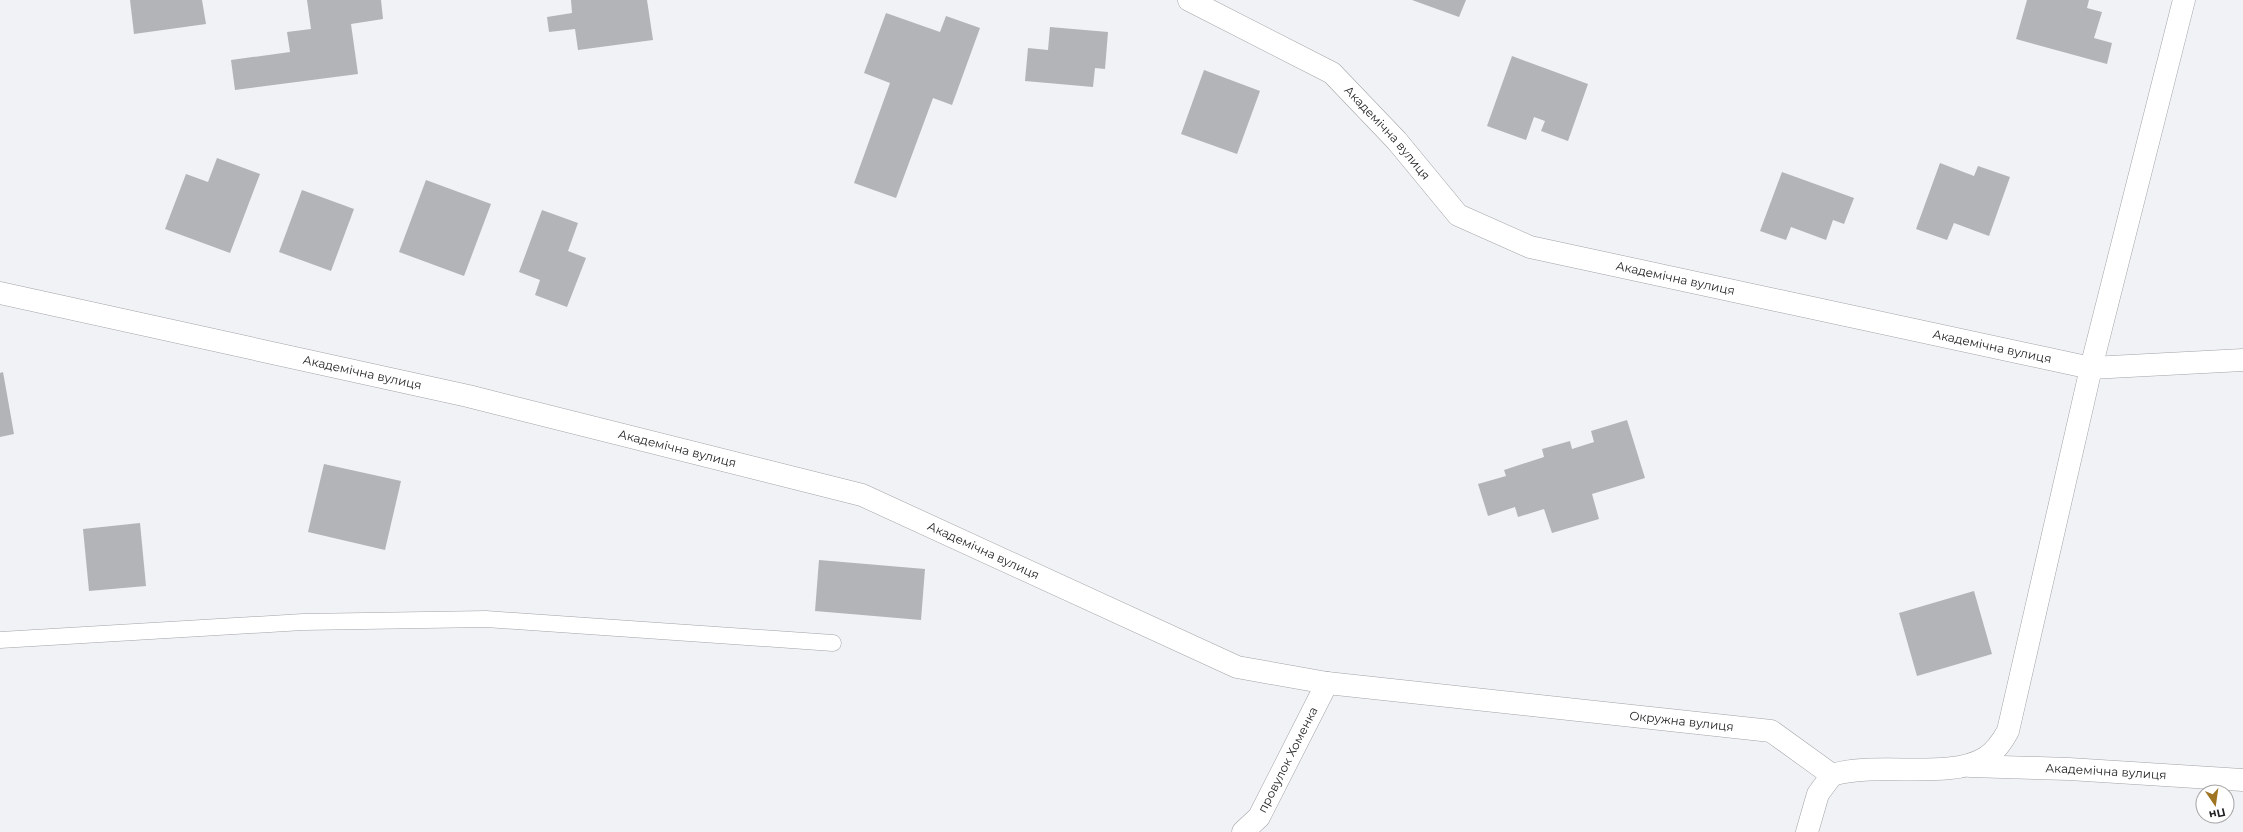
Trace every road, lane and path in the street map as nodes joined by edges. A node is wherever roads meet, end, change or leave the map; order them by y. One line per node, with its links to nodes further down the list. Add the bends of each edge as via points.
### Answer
1 (1189, 0): 5 (street, Академічна вулиця, via 1332,73 1397,141 1458,214 1530,248)
2 (2184, 0): 5 (street)
3 (0, 293): 8 (street, Академічна вулиця, via 468,396 862,495 1237,667)
4 (2243, 360): 5 (street, Академічна вулиця)
5 (2091, 368): 9 (street, via 2008,731 2000,746)
6 (0, 640): 7 (lane, via 302,622 486,619)
7 (833, 643)
8 (1327, 683): 10 (street, Окружна вулиця, via 1771,731); 12 (street, провулок Хоменка, via 1259,817)
9 (1969, 766): 10 (street, via 1861,769); 11 (street, Академічна вулиця, via 2069,769)
10 (1832, 775): 13 (street, via 1818,794)
11 (2243, 780)
12 (1243, 832)
13 (1807, 832)

